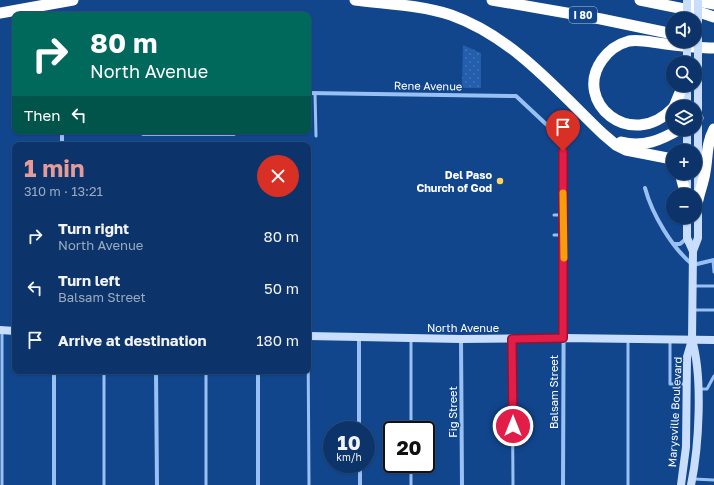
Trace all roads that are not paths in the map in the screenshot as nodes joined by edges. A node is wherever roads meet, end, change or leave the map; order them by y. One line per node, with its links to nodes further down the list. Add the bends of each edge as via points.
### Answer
1 (73, 0): 12 (highway)
2 (354, 0): 27 (highway, via 421,9 449,15 476,25 524,58)
3 (492, 0): 14 (highway, I 80, via 601,18)
4 (640, 0): 9 (highway)
5 (676, 0): 9 (highway)
6 (687, 0): 11 (main road, bridge)
7 (692, 0): 10 (highway)
8 (698, 0): 20 (main road, bridge)
9 (658, 4): 13 (highway)
10 (714, 4)
11 (687, 12)
12 (0, 13)
13 (714, 17)
14 (666, 32)
15 (702, 41): 16 (highway)
16 (714, 44)
17 (714, 48): 21 (highway, via 632,41 614,48 600,62 595,81 596,94 603,109 615,120 624,125 642,126 658,120)
18 (311, 93): 19 (street, Rene Avenue)
19 (315, 93): 22 (street, Rene Avenue, via 516,96); 26 (lane)
20 (697, 100)
21 (666, 113)
22 (539, 117): 35 (street, Balsam Street, via 562,139)
23 (714, 129): 33 (highway, via 709,138)
24 (151, 134): 25 (street)
25 (234, 134)
26 (316, 136)
27 (606, 136): 28 (highway, via 624,143 642,144); 30 (highway, via 626,150)
28 (668, 136)
29 (696, 136): 32 (main road)
30 (666, 158)
31 (645, 188): 41 (street, via 649,204)
32 (698, 188)
33 (701, 188)
34 (554, 215): 35 (lane)
35 (564, 215): 39 (street, Balsam Street)
36 (687, 224): 40 (main road)
37 (698, 224): 42 (main road, via 698,238)
38 (554, 235): 39 (lane)
39 (564, 235): 55 (street, Balsam Street)
40 (687, 238): 41 (street, via 680,244); 42 (main road)
41 (674, 244): 44 (street, via 681,255)
42 (693, 251): 44 (main road, Marysville Boulevard)
43 (713, 261): 44 (street); 45 (lane)
44 (693, 265): 46 (main road, Marysville Boulevard)
45 (714, 272)
46 (693, 286): 47 (lane); 48 (main road, Marysville Boulevard)
47 (714, 286)
48 (693, 310): 49 (lane); 59 (main road, Marysville Boulevard)
49 (714, 310)
50 (1, 330): 51 (main road); 77 (lane)
51 (12, 331)
52 (311, 336): 53 (main road, North Avenue)
53 (359, 337): 54 (main road, North Avenue); 71 (street)
54 (411, 338): 56 (main road, North Avenue); 72 (lane)
55 (563, 338): 57 (main road, North Avenue); 58 (main road, North Avenue); 88 (street, Balsam Street)
56 (461, 339): 57 (main road, North Avenue); 86 (street, Fig Street)
57 (512, 339): 87 (lane)
58 (628, 340): 61 (main road, North Avenue); 89 (lane)
59 (692, 340): 60 (main road, North Avenue); 61 (main road, North Avenue); 69 (main road, Marysville Boulevard, via 687,357); 70 (main road, Marysville Boulevard, via 697,355)
60 (714, 340)
61 (670, 341): 69 (lane, via 670,384)
62 (54, 374): 78 (street)
63 (104, 374): 79 (lane)
64 (156, 374): 80 (street)
65 (206, 374): 81 (lane)
66 (258, 374): 82 (street)
67 (308, 374): 83 (lane)
68 (714, 376): 70 (lane, via 707,389)
69 (686, 384): 90 (main road, Marysville Boulevard, via 686,447)
70 (698, 389): 76 (main road, Marysville Boulevard)
71 (359, 421)
72 (411, 421)
73 (360, 473): 84 (street)
74 (411, 473): 85 (lane)
75 (714, 480): 76 (lane)
76 (692, 482)
77 (2, 485)
78 (54, 485)
79 (104, 485)
80 (157, 485)
81 (206, 485)
82 (258, 485)
83 (309, 485)
84 (360, 485)
85 (411, 485)
86 (462, 485)
87 (513, 485)
88 (563, 485)
89 (628, 485)
90 (680, 485)

